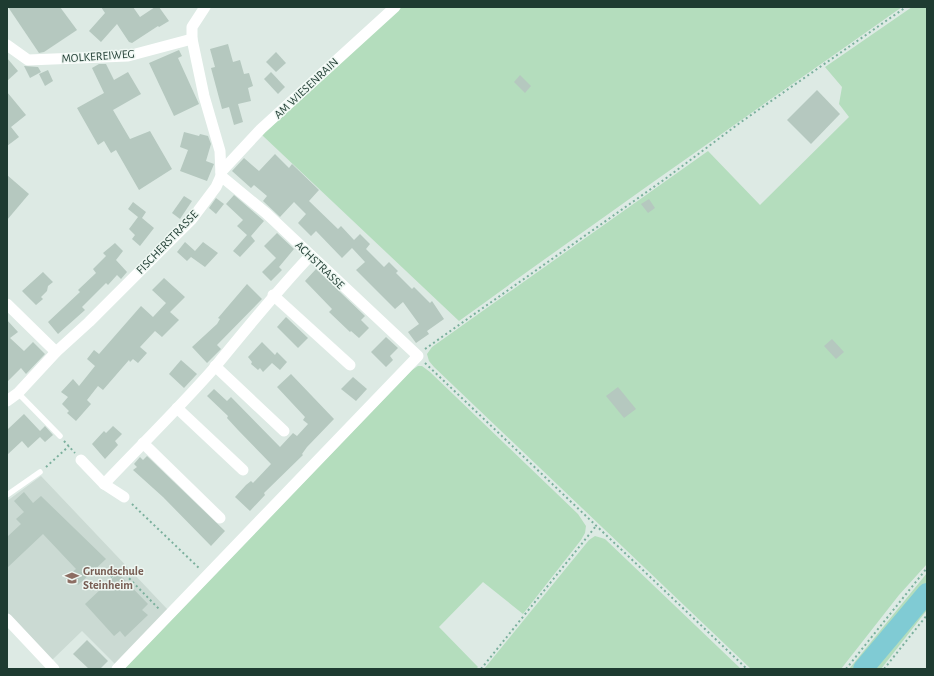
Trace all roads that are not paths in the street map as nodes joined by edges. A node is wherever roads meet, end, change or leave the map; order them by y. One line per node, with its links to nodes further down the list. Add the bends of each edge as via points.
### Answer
1 (206, 7): 3 (street, via 192,27)
2 (395, 7): 5 (street, AM WIESENRAIN, via 261,129)
3 (192, 39): 4 (street, MOLKEREIWEG, via 128,56 28,60); 5 (street, via 204,96 220,151)
4 (7, 45)
5 (221, 174): 6 (street, ACHSTRASSE); 9 (street, FISCHERSTRASSE, via 216,187 192,219)
6 (310, 256): 7 (street); 27 (street, ACHSTRASSE, via 418,356)
7 (273, 295): 10 (street); 11 (street)
8 (7, 304): 9 (street)
9 (56, 352): 12 (street, FISCHERSTRASSE)
10 (350, 365)
11 (215, 366): 14 (street); 15 (street)
12 (18, 392): 13 (street, FISCHERSTRASSE); 16 (lane)
13 (7, 401)
14 (177, 408): 17 (street); 19 (street)
15 (284, 431)
16 (60, 436)
17 (143, 443): 21 (street); 24 (street)
18 (81, 460): 21 (street)
19 (243, 470)
20 (40, 472): 22 (lane)
21 (104, 484): 23 (street)
22 (7, 495)
23 (124, 497)
24 (220, 518)
25 (7, 620): 26 (street)
26 (54, 669)
27 (117, 669)

